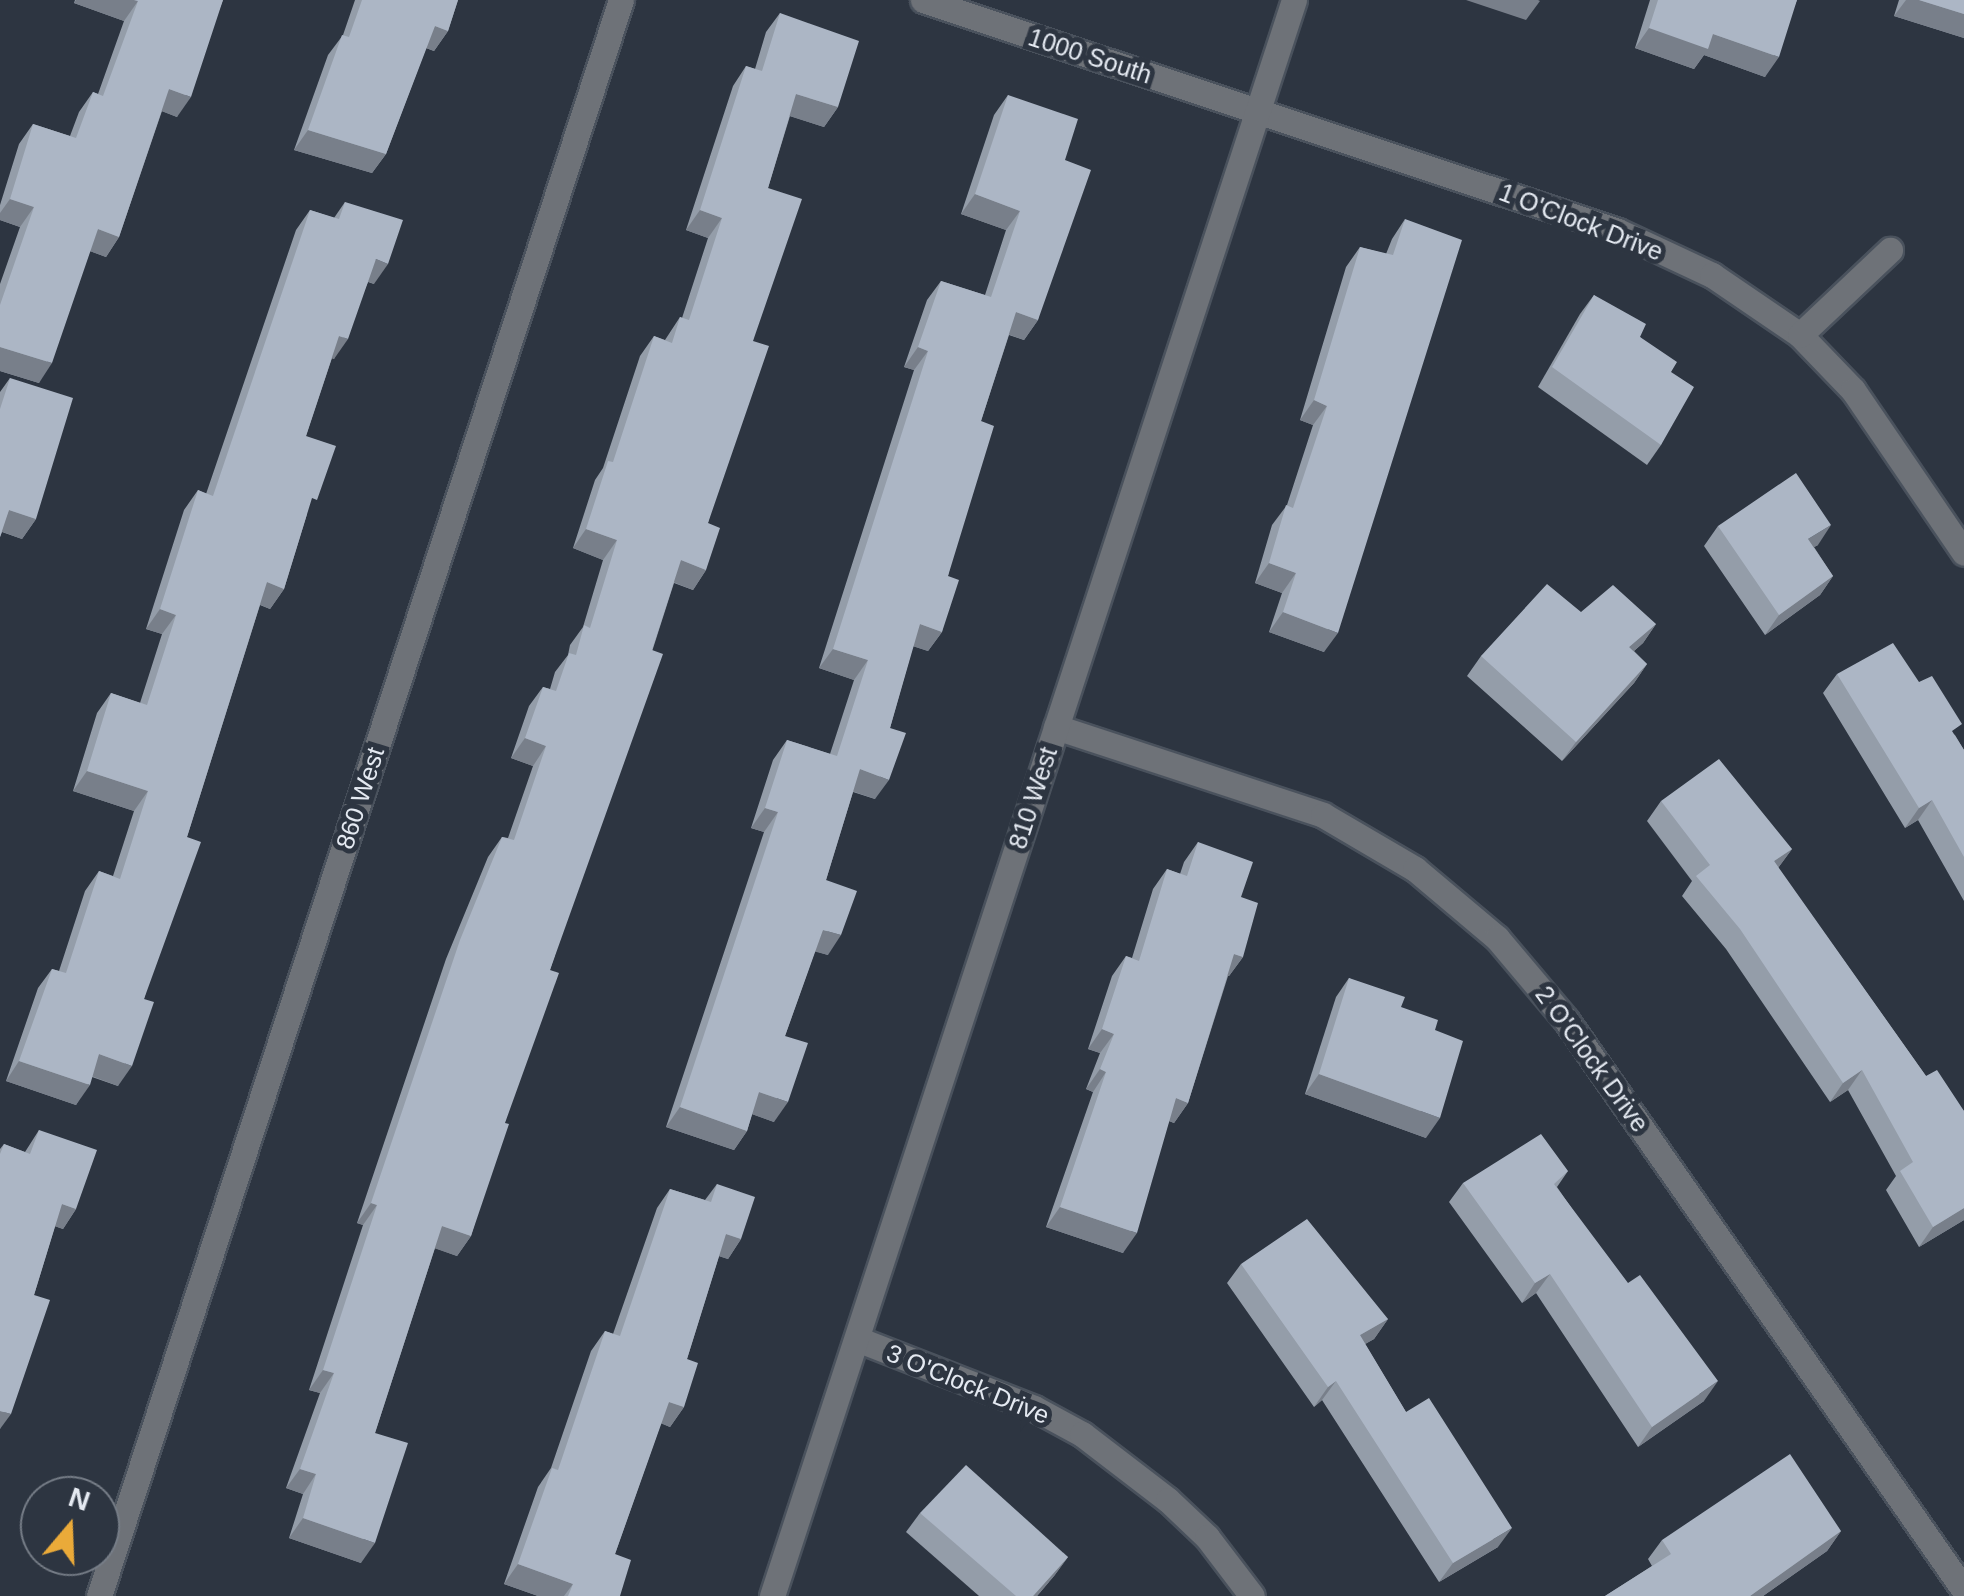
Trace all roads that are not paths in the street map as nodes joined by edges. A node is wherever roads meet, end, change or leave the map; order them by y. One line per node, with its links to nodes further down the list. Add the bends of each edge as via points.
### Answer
1 (621, 0): 11 (street, 860 West)
2 (923, 0): 4 (street, 1000 South)
3 (1294, 0): 4 (street, 810 West)
4 (1258, 111): 6 (street, 1 O'Clock Drive, via 1618,231 1712,276); 8 (street, 810 West)
5 (1890, 250): 6 (street)
6 (1800, 334): 7 (street, 1 O'Clock Drive, via 1852,390)
7 (1964, 553)
8 (1056, 727): 9 (street, 810 West); 10 (street, 2 O'Clock Drive, via 1322,815 1415,869 1497,938 1566,1020)
9 (856, 1339): 12 (street, 810 West); 13 (street, 3 O'Clock Drive, via 1034,1408 1082,1434 1168,1500)
10 (1964, 1590)
11 (98, 1596)
12 (772, 1596)
13 (1252, 1596)

